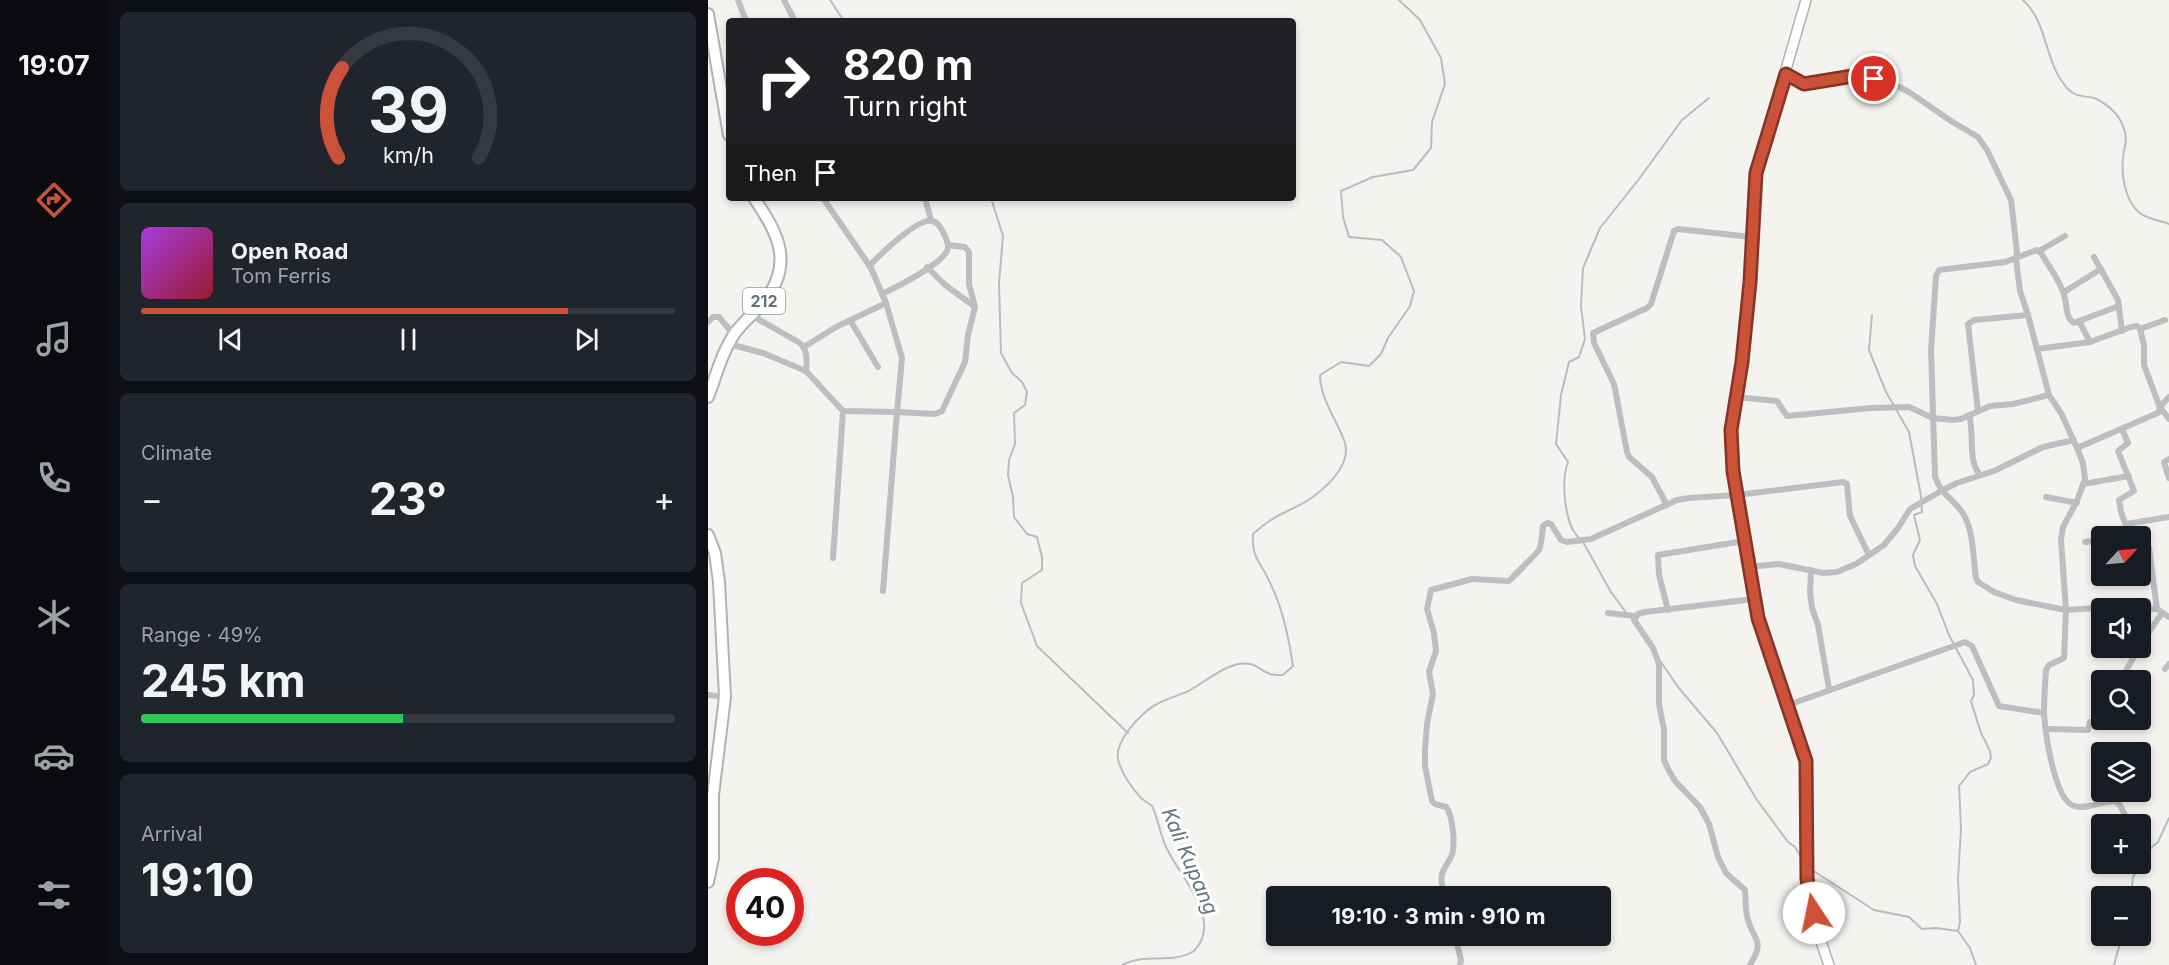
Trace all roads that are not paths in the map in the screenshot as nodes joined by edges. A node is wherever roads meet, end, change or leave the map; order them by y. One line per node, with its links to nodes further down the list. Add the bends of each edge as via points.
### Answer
1 (738, 0): 5 (street)
2 (784, 0): 6 (street)
3 (1806, 0): 7 (street)
4 (708, 14): 8 (main road)
5 (745, 18)
6 (793, 18)
7 (1786, 74): 14 (street, via 1756,173); 18 (street, via 1804,84 1859,75 1889,82 1978,137 2011,200)
8 (726, 114)
9 (756, 201): 27 (main road, 212, via 777,236 780,264 770,292)
10 (825, 201): 19 (street)
11 (926, 201): 12 (street)
12 (931, 220): 15 (street, via 940,227); 19 (street, via 891,245)
13 (2065, 236): 16 (street)
14 (1751, 237): 42 (street, via 1742,362); 64 (street, via 1677,229 1651,304 1593,333 1614,384 1629,457 1652,477)
15 (948, 244): 20 (street, via 947,252); 26 (street, via 965,247 969,252 969,284)
16 (2039, 250): 18 (street); 22 (street)
17 (2094, 257): 21 (street)
18 (2016, 260): 28 (street); 50 (street, via 1937,273 1931,350)
19 (870, 266): 23 (street)
20 (927, 267): 23 (street, via 908,282); 26 (street)
21 (2100, 269): 22 (street); 25 (street)
22 (2064, 292): 31 (street, via 2068,317 2071,322)
23 (882, 294): 24 (street)
24 (886, 303): 29 (street); 48 (street, via 902,358)
25 (2119, 306): 31 (street); 34 (street)
26 (975, 307): 48 (street, via 964,362 942,411)
27 (751, 315): 35 (main road, 212); 37 (street)
28 (2028, 315): 38 (street); 47 (street, via 1974,320 1968,324)
29 (850, 320): 37 (street); 39 (street)
30 (2164, 320): 33 (street)
31 (2079, 321): 36 (street)
32 (708, 322): 35 (street, via 719,317)
33 (2140, 329): 34 (street, via 2137,326); 45 (street, via 2144,365)
34 (2122, 331): 36 (street)
35 (732, 340): 40 (street); 43 (main road, 212)
36 (2090, 342): 38 (street)
37 (804, 347): 40 (street)
38 (2037, 349): 41 (street)
39 (878, 367)
40 (806, 371): 46 (street)
41 (2049, 395): 47 (street); 53 (street)
42 (1735, 396): 50 (street, via 1778,401 1787,416 1910,407); 61 (street, via 1731,430)
43 (708, 397)
44 (2169, 397): 45 (street)
45 (2160, 407): 51 (street); 52 (street, via 2156,415)
46 (843, 411): 48 (street); 72 (street)
47 (1978, 411): 49 (street)
48 (897, 412): 76 (street)
49 (1969, 415): 50 (street, via 1953,420); 56 (street, via 1973,459)
50 (1933, 418): 60 (street, via 1935,476)
51 (2169, 418)
52 (2122, 429): 54 (street); 57 (street, via 2128,443 2118,451)
53 (2074, 440): 54 (street); 56 (street, via 2048,446)
54 (2078, 448): 59 (street)
55 (2169, 459): 58 (street, via 2164,462)
56 (1980, 475): 60 (street)
57 (2129, 476): 59 (street); 66 (street, via 2134,491 2119,500)
58 (2169, 478)
59 (2083, 484): 63 (street)
60 (1941, 492): 71 (street, via 1910,509 1884,545); 79 (street, via 1965,517 1978,582 2016,600)
61 (1737, 495): 64 (street, via 1689,498); 68 (street); 71 (street, via 1845,482 1850,516)
62 (2046, 497): 63 (street)
63 (2077, 503): 79 (street, via 2063,527 2061,540)
64 (1667, 505): 96 (street, via 1591,539 1561,540 1547,523 1539,549 1513,579 1472,579 1430,592 1427,609 1436,651 1428,676 1433,694 1425,736 1425,766 1432,801 1450,813 1453,855 1442,872)
65 (2169, 517): 66 (street)
66 (2126, 524)
67 (708, 535): 87 (main road, via 717,563)
68 (1744, 541): 74 (street); 78 (street, via 1657,555)
69 (2091, 541): 70 (street)
70 (2085, 542)
71 (1869, 555): 75 (street, via 1836,572)
72 (833, 558)
73 (2151, 561): 80 (street)
74 (1748, 567): 75 (street, via 1779,564); 77 (street)
75 (1811, 570): 85 (street, via 1812,608)
76 (883, 591)
77 (1754, 599): 78 (street); 88 (street, via 1762,634)
78 (1668, 610): 82 (street)
79 (2066, 610): 80 (street); 89 (street, via 2064,658 2046,667)
80 (2159, 611): 83 (street); 84 (street)
81 (1608, 613): 82 (street)
82 (1635, 616): 99 (street, via 1636,625 1659,664 1664,760 1675,781 1706,817 1726,873 1744,890 1747,918 1759,947)
83 (2169, 617)
84 (2151, 626)
85 (1829, 689): 88 (street); 89 (street, via 1965,642 1972,646 1999,706)
86 (708, 694): 87 (street)
87 (725, 697): 92 (main road)
88 (1788, 705): 100 (street, via 1806,761 1807,879 1815,924)
89 (2044, 713): 91 (street)
90 (2091, 722): 91 (street, via 2088,730)
91 (2047, 729): 93 (street, via 2056,780 2069,803 2084,807 2115,801)
92 (713, 764): 94 (main road)
93 (2124, 814)
94 (711, 842): 95 (main road)
95 (708, 882)
96 (1443, 886)
97 (1458, 946): 98 (street)
98 (1460, 965)
99 (1750, 965)
100 (1829, 965)

